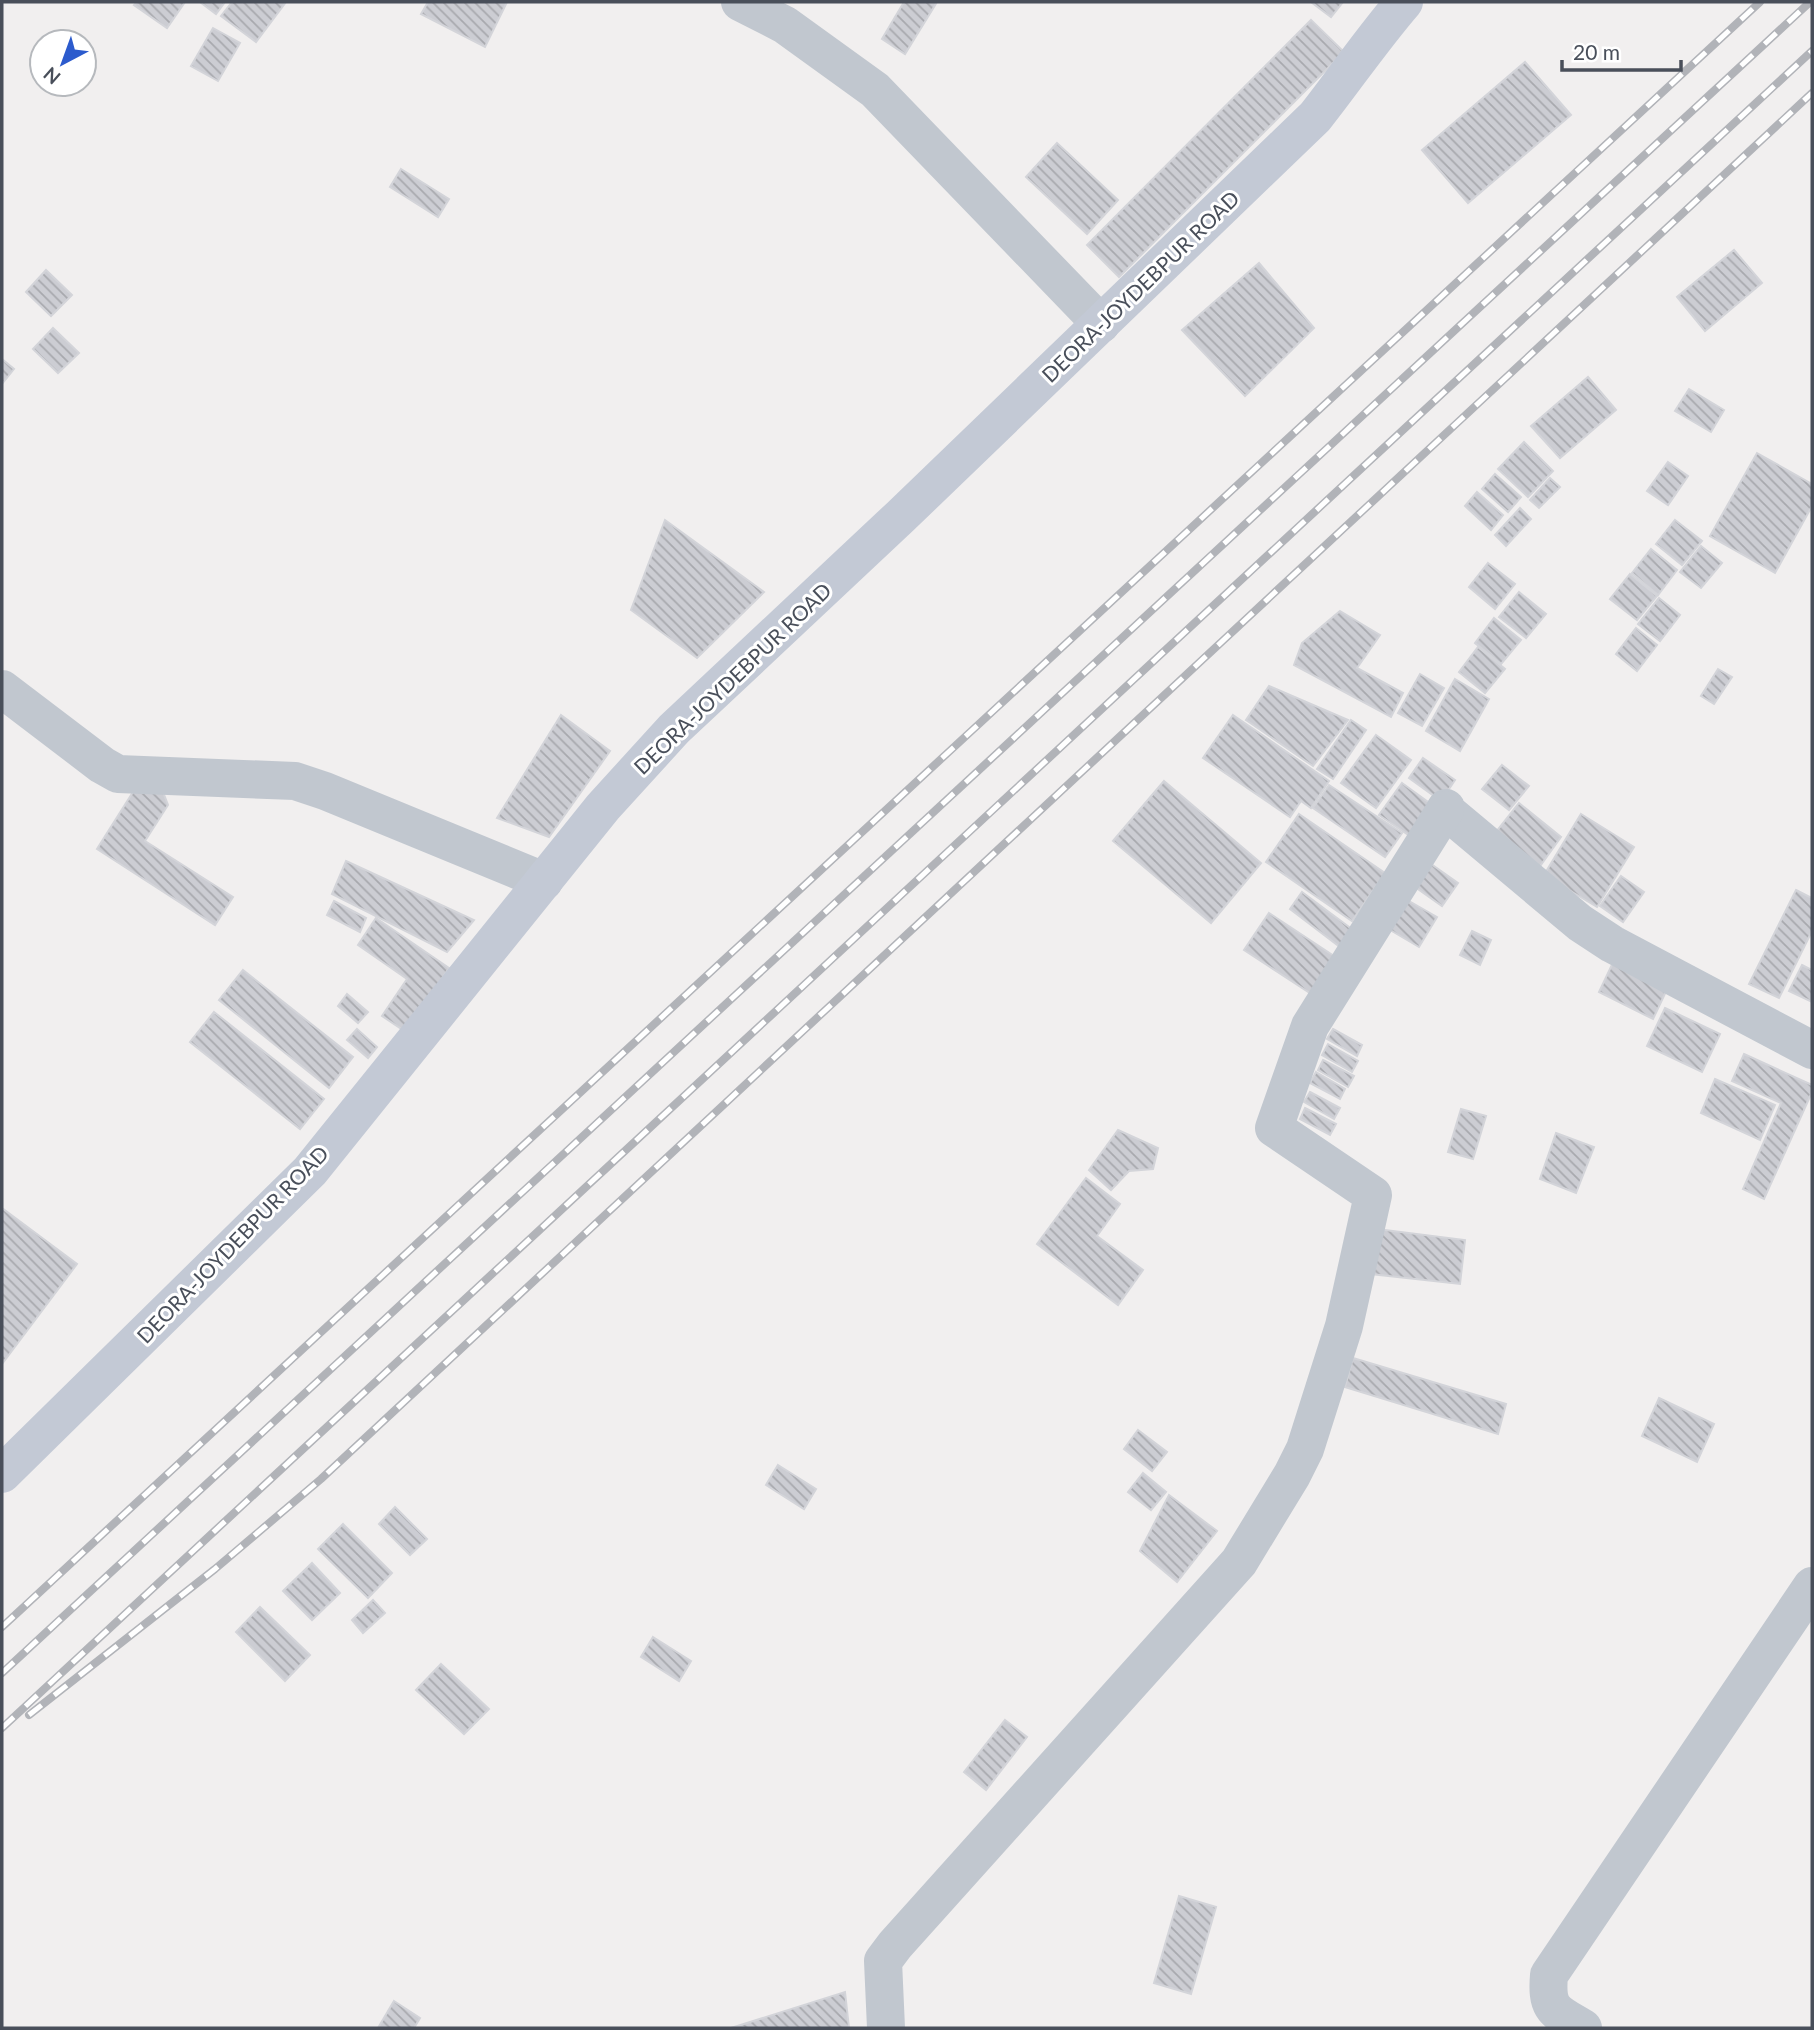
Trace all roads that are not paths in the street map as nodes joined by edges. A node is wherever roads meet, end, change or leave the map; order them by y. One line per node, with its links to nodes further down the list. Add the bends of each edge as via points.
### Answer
1 (740, 2): 3 (street, via 785,25 875,90)
2 (1404, 2): 3 (street, DEORA-JOYDEBPUR ROAD, via 1315,117)
3 (1101, 324): 5 (street, DEORA-JOYDEBPUR ROAD, via 674,729)
4 (2, 689): 5 (street, via 118,774 295,781)
5 (544, 881): 7 (street, DEORA-JOYDEBPUR ROAD, via 310,1171)
6 (1812, 1050): 9 (street, via 1580,923 1446,809 1310,1026 1274,1128 1373,1195 1344,1326 1305,1449 1238,1562 883,1961)
7 (2, 1474)
8 (1812, 1586): 10 (street, via 1549,1975 1548,1997 1556,2011)
9 (886, 2028)
10 (1583, 2028)

